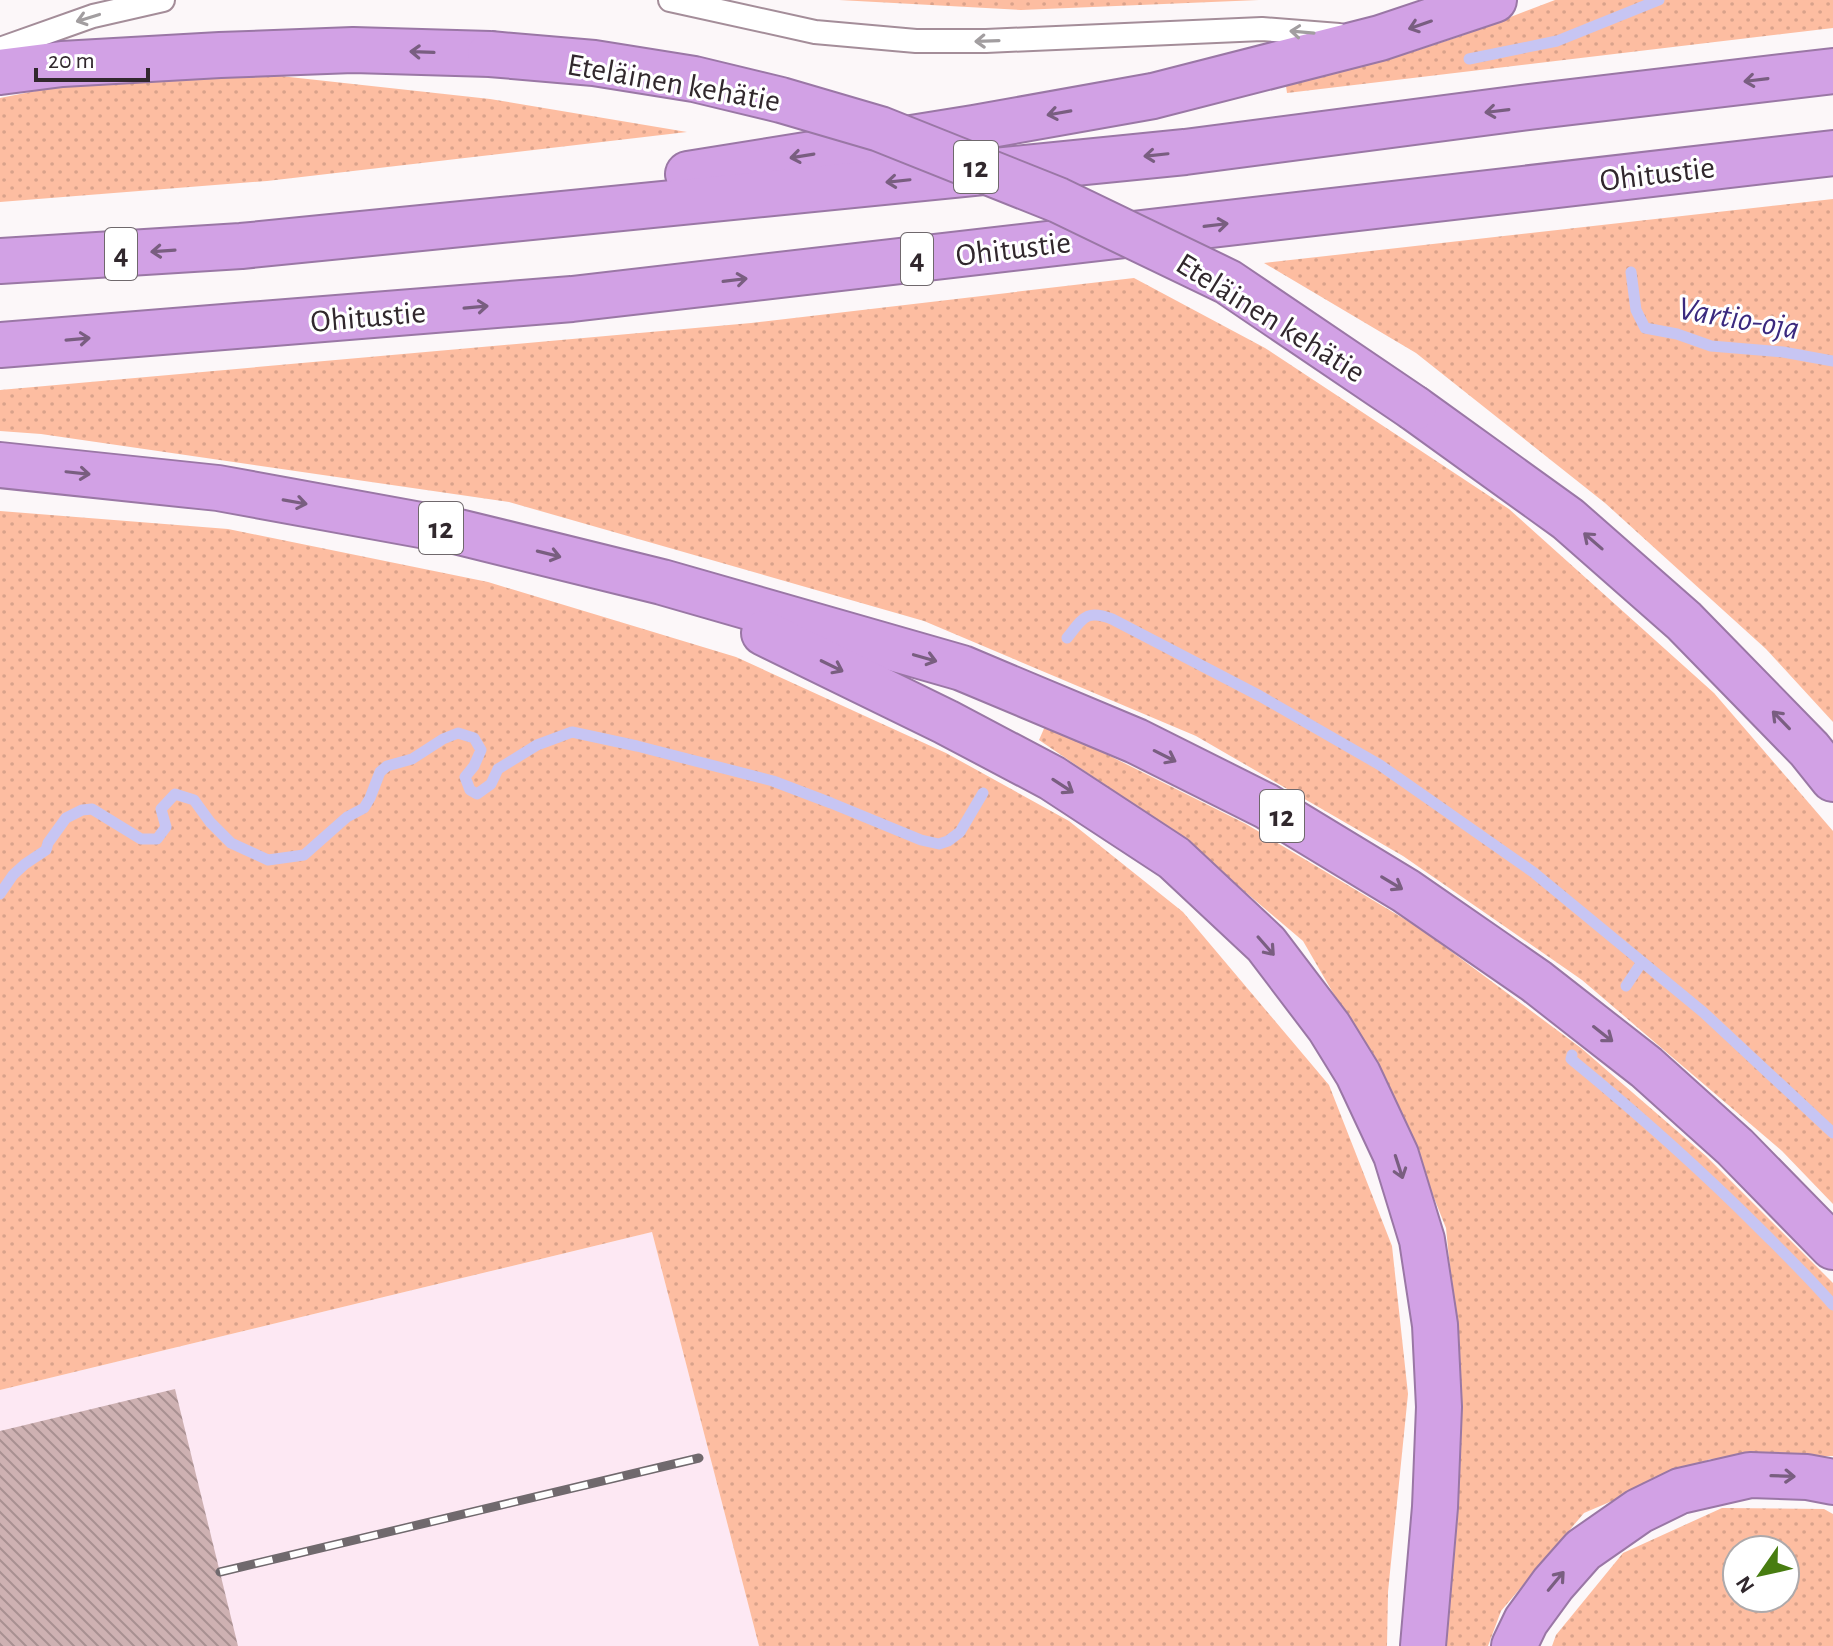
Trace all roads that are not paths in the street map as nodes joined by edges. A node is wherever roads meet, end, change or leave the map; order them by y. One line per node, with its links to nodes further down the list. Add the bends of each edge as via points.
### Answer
1 (163, 0): 5 (lane, one-way to 5, via 93,16)
2 (670, 0): 4 (lane, one-way to 2, via 1262,29 916,41 815,32)
3 (1494, 0): 4 (highway, one-way to 4)
4 (1380, 38): 9 (highway, one-way to 9, via 1153,96)
5 (0, 49)
6 (1833, 71): 9 (highway, 4, one-way to 9, via 1185,152)
7 (0, 72): 14 (highway, Eteläinen kehätie / 12, one-way to 7, bridge, via 1684,621 1568,519 1414,408 1228,282 1058,200 880,129 694,79 490,54 353,50 78,63)
8 (1833, 153): 11 (highway, Ohitustie / 4, one-way to 8, via 572,299)
9 (241, 246): 10 (highway, 4, one-way to 10)
10 (0, 261)
11 (0, 345)
12 (0, 465): 13 (highway, 12, one-way to 13, via 233,490 459,532)
13 (662, 582): 15 (highway, 12, one-way to 15, via 962,668 1136,741 1266,806 1406,891 1536,981 1646,1067); 17 (highway, one-way to 17, via 1052,778 1174,858 1266,944 1329,1027 1396,1155 1422,1240 1435,1325 1436,1493)
14 (1833, 779)
15 (1820, 1234)
16 (1833, 1482): 18 (highway, one-way to 16, via 1526,1621 1583,1550 1639,1511 1680,1491 1750,1475)
17 (1423, 1646)
18 (1514, 1646)

